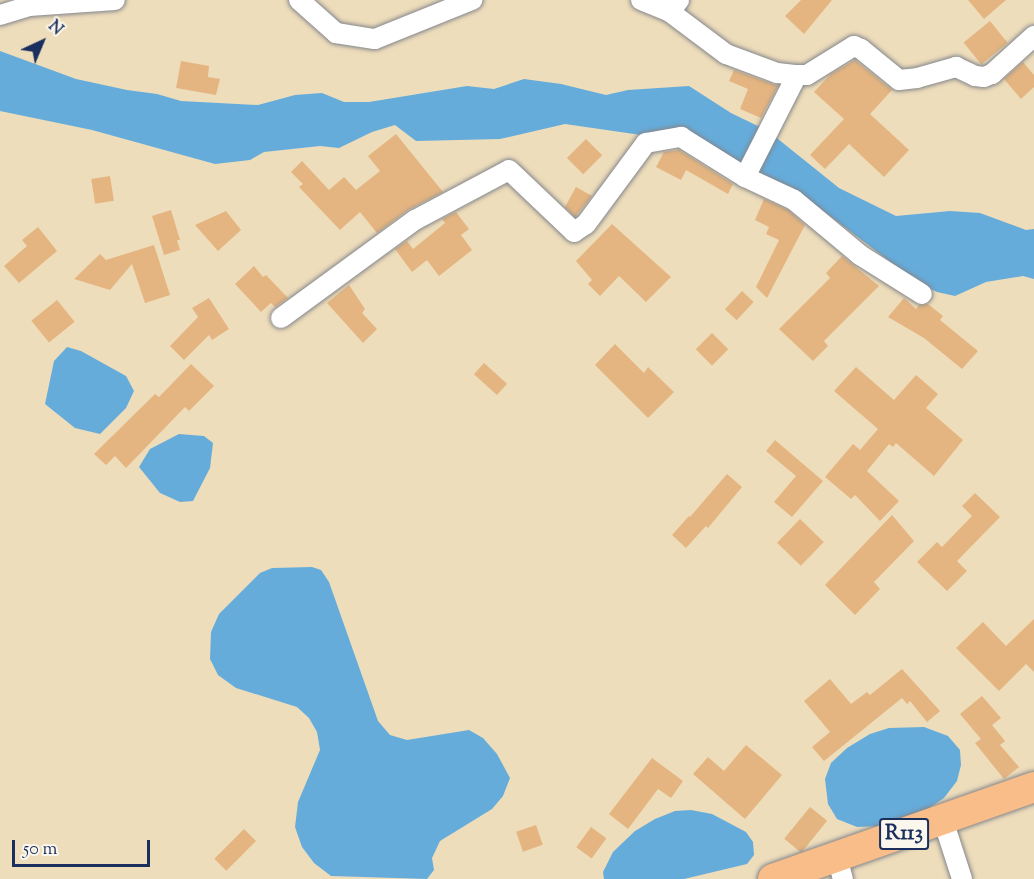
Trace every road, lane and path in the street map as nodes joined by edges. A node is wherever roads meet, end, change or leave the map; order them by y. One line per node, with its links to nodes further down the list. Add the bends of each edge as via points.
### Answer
1 (115, 0): 6 (street, via 29,6)
2 (299, 0): 3 (street, via 336,33 375,39)
3 (471, 0)
4 (641, 0): 5 (street)
5 (675, 6): 8 (street, via 726,54 777,73)
6 (0, 15)
7 (1034, 36): 8 (street, via 984,77 956,67 898,80 854,46 807,75)
8 (796, 75): 9 (street)
9 (746, 176): 10 (street, via 794,201 860,255); 11 (street, via 681,137 646,143 586,224 574,232 509,170 415,220)
10 (922, 294)
11 (281, 318)
12 (1034, 787): 13 (main road, R113)
13 (943, 820): 14 (main road, R113); 16 (street)
14 (840, 868): 15 (main road, R113)
15 (773, 879)
16 (962, 879)

